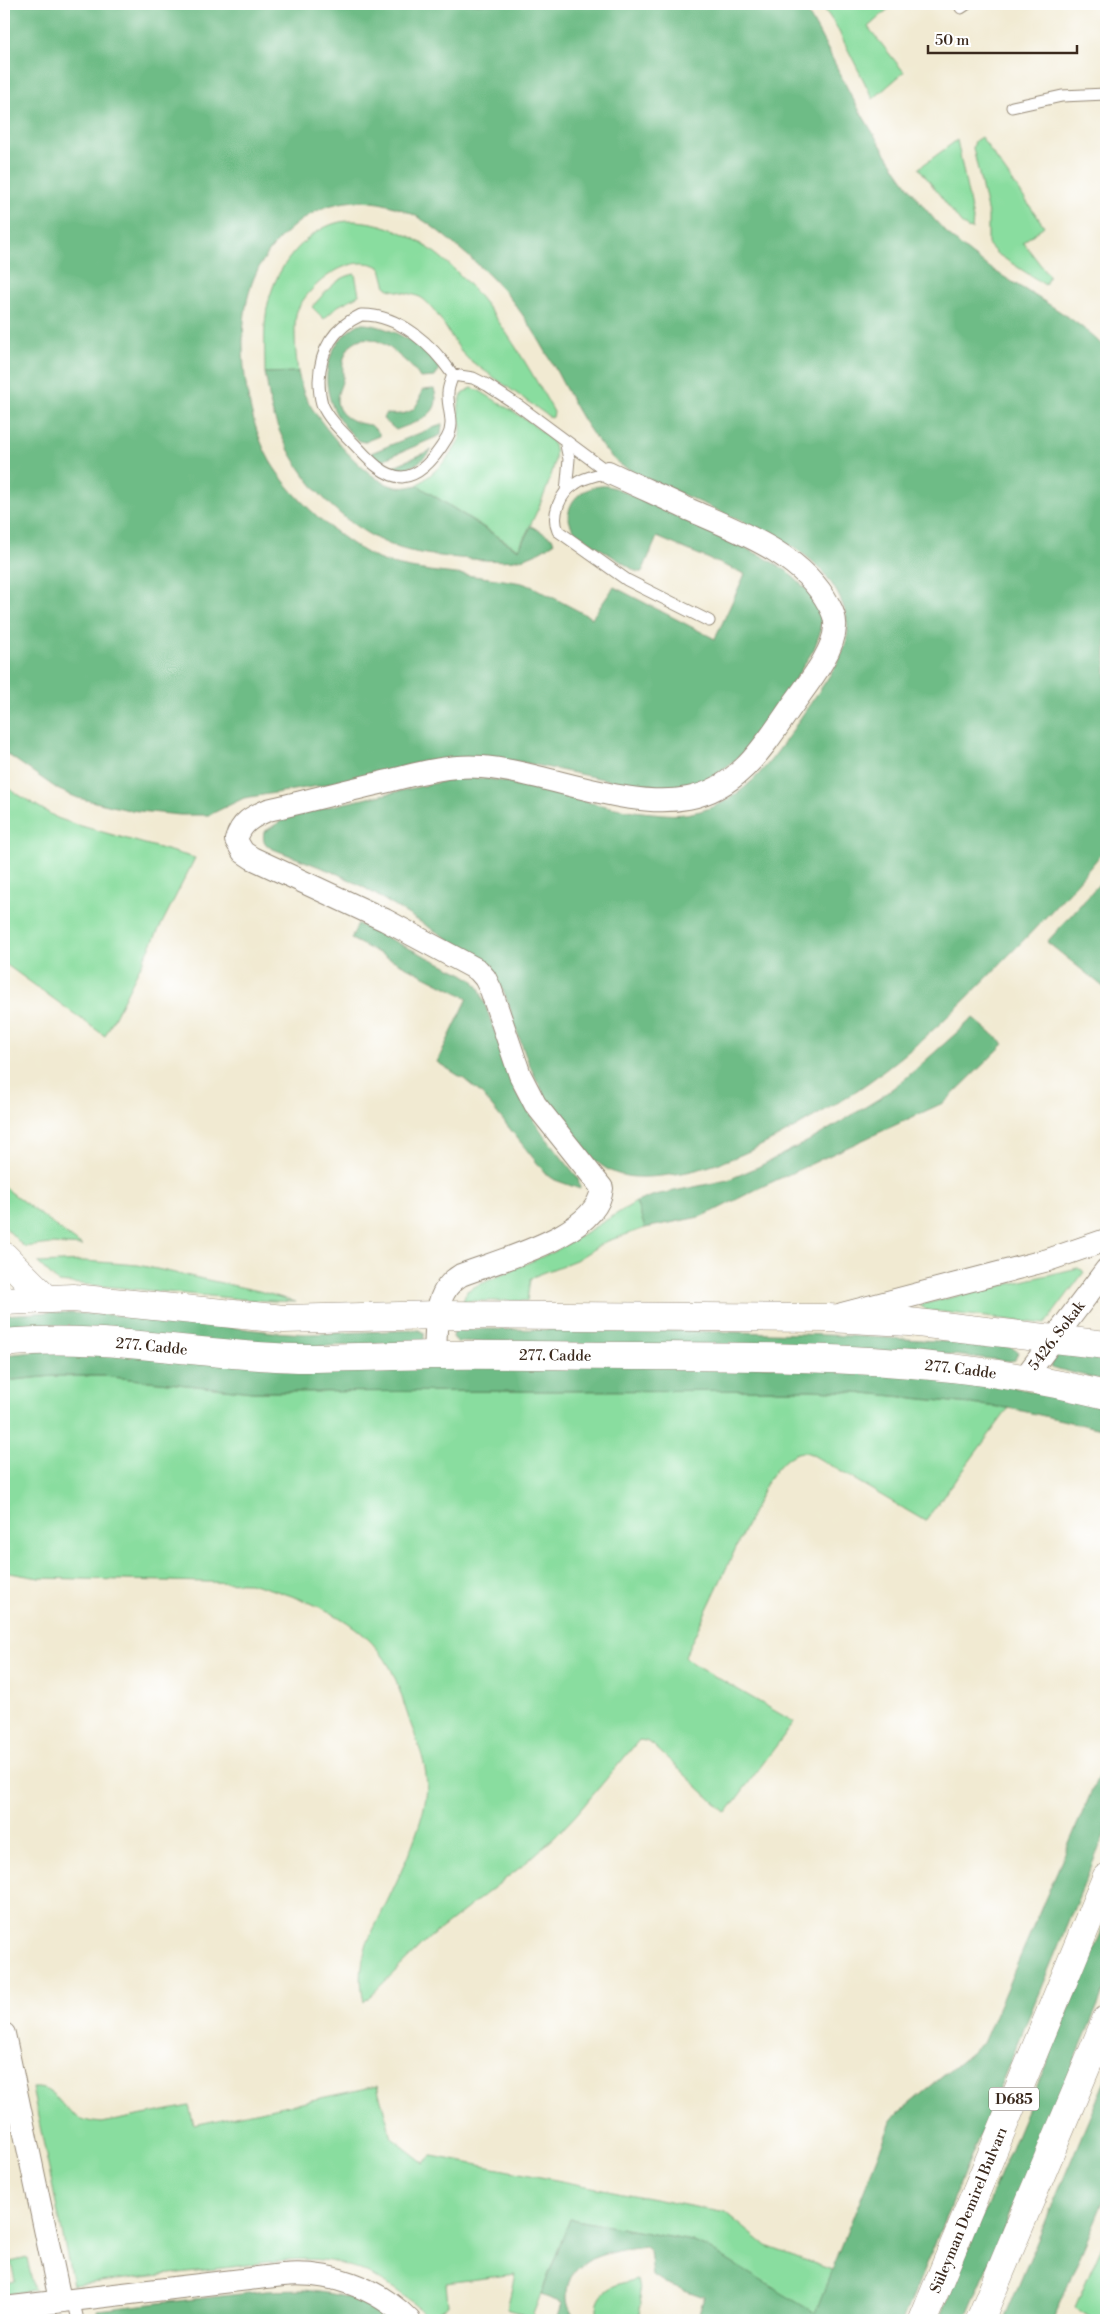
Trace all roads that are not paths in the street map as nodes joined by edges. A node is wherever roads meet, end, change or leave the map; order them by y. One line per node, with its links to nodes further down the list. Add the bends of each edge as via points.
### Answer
1 (1106, 94): 2 (lane, via 1062,96)
2 (1012, 107)
3 (453, 375): 3 (lane, via 448,393 452,422 447,438 421,469 402,477 379,467 349,438 332,420 322,404 319,390 320,368 329,340 348,321 361,315 388,320 420,338 438,354); 4 (lane, via 473,378 488,385)
4 (565, 440): 5 (lane); 6 (lane, via 569,459)
5 (608, 472): 6 (lane, via 584,479); 13 (street, via 742,533 774,551 814,582 832,611 835,631 826,653 750,764 719,786 690,798 674,800 612,794 479,766 435,769 268,810 243,824 236,840 243,852 252,858 385,920 478,970 492,990 520,1075 535,1104 602,1188 596,1208 559,1236 452,1280 442,1294)
6 (566, 492): 7 (lane, via 556,512 558,532 627,580)
7 (709, 621)
8 (1106, 1240): 14 (street, via 1048,1260)
9 (4, 1256): 11 (main road)
10 (1106, 1270): 15 (street, 5426. Sokak)
11 (46, 1298): 12 (main road); 13 (main road, via 113,1301 284,1319)
12 (4, 1301)
13 (438, 1315): 14 (main road); 18 (street)
14 (828, 1318): 15 (main road, via 909,1322)
15 (1055, 1338): 17 (main road); 19 (street, 5426. Sokak)
16 (4, 1343): 18 (main road, 277. Cadde, via 92,1340 300,1358)
17 (1106, 1345)
18 (435, 1355): 19 (main road, 277. Cadde, via 807,1357 949,1366)
19 (1025, 1377): 20 (main road, 277. Cadde)
20 (1106, 1395)
21 (1106, 1878): 28 (main road, Süleyman Demirel Bulvarı / D685)
22 (1106, 2020): 29 (main road)
23 (4, 2034): 24 (street)
24 (67, 2299): 25 (street); 26 (lane); 27 (street, via 304,2274 359,2287 382,2298)
25 (4, 2308)
26 (78, 2320)
27 (410, 2320)
28 (923, 2320)
29 (980, 2320)

